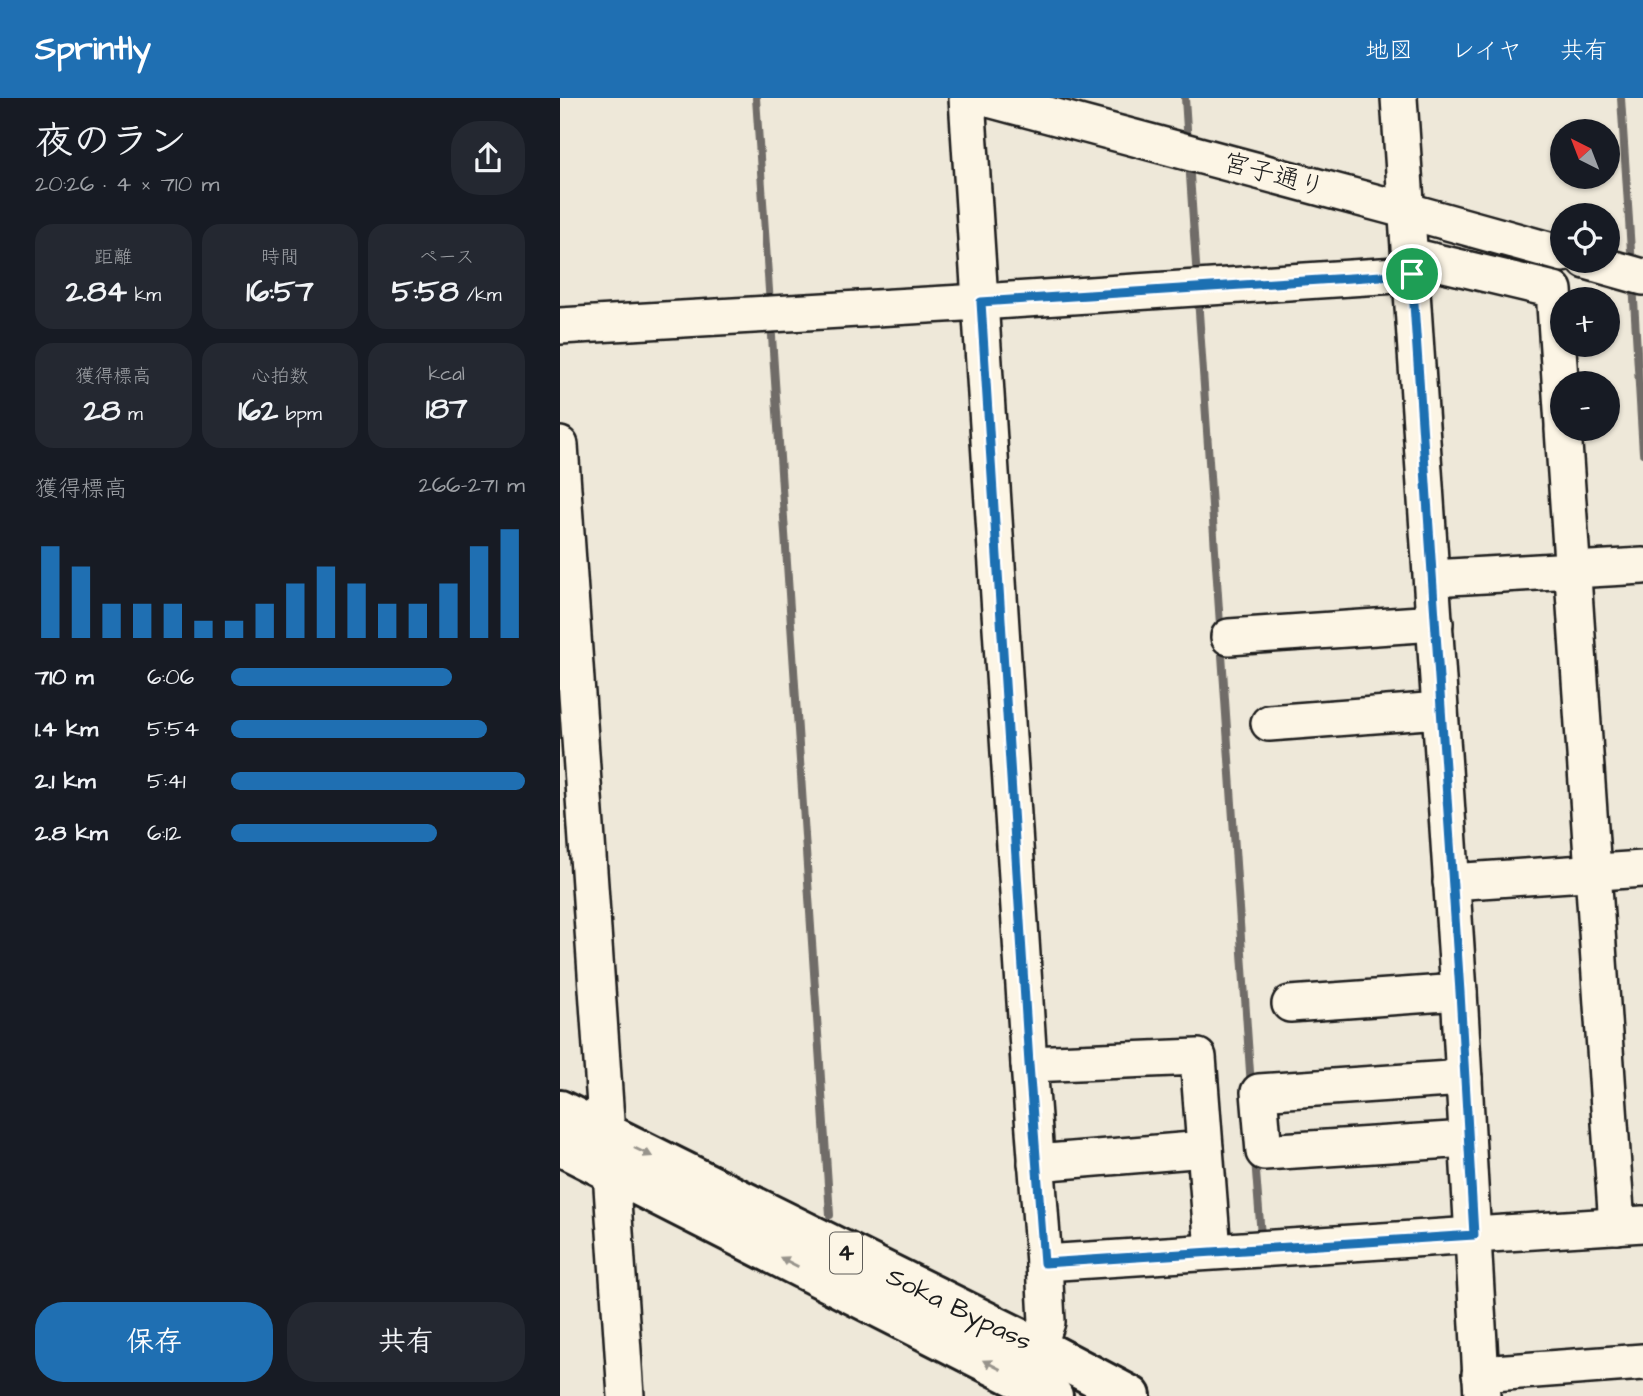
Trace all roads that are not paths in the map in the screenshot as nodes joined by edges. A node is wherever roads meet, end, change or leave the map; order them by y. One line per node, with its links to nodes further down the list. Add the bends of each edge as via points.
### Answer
1 (967, 98): 9 (street)
2 (985, 98): 4 (street, 宮子通り)
3 (1399, 98): 4 (street)
4 (1408, 211): 5 (street, 宮子通り); 6 (street)
5 (1550, 250)
6 (1411, 265): 9 (street); 11 (street, via 1554,290); 16 (street)
7 (1620, 271): 8 (street)
8 (1643, 277)
9 (981, 302): 10 (street); 26 (street)
10 (560, 326)
11 (1559, 371)
12 (1564, 441): 15 (street)
13 (561, 460): 29 (street)
14 (1643, 566): 15 (street)
15 (1572, 570): 16 (street); 22 (street)
16 (1432, 578): 17 (street)
17 (1435, 623): 18 (street); 19 (street)
18 (1229, 637)
19 (1440, 710): 20 (street); 23 (street)
20 (1269, 723)
21 (1643, 869): 22 (street)
22 (1593, 873): 23 (street); 35 (street)
23 (1451, 882): 24 (street)
24 (1460, 992): 25 (street); 27 (street)
25 (1290, 1004)
26 (1029, 1064): 32 (street, via 1198,1057); 33 (street)
27 (1464, 1078): 30 (street); 30 (street, via 1259,1092 1264,1152)
28 (560, 1110): 29 (highway, Soka Bypass / 4)
29 (607, 1135): 39 (highway, Soka Bypass / 4, one-way to 39)
30 (1467, 1139): 36 (street)
31 (560, 1146): 34 (highway, Soka Bypass / 4)
32 (1205, 1149): 33 (street); 37 (street)
33 (1036, 1163): 38 (street)
34 (611, 1172): 42 (street); 43 (highway, Soka Bypass / 4, one-way to 34)
35 (1630, 1225): 36 (street)
36 (1474, 1235): 37 (street); 41 (street)
37 (1213, 1251): 38 (street)
38 (1044, 1263): 39 (street, via 1046,1322)
39 (1038, 1347): 44 (highway, Soka Bypass / 4)
40 (1643, 1362): 41 (street)
41 (1481, 1385)
42 (626, 1396)
43 (1053, 1396)
44 (1131, 1396)

